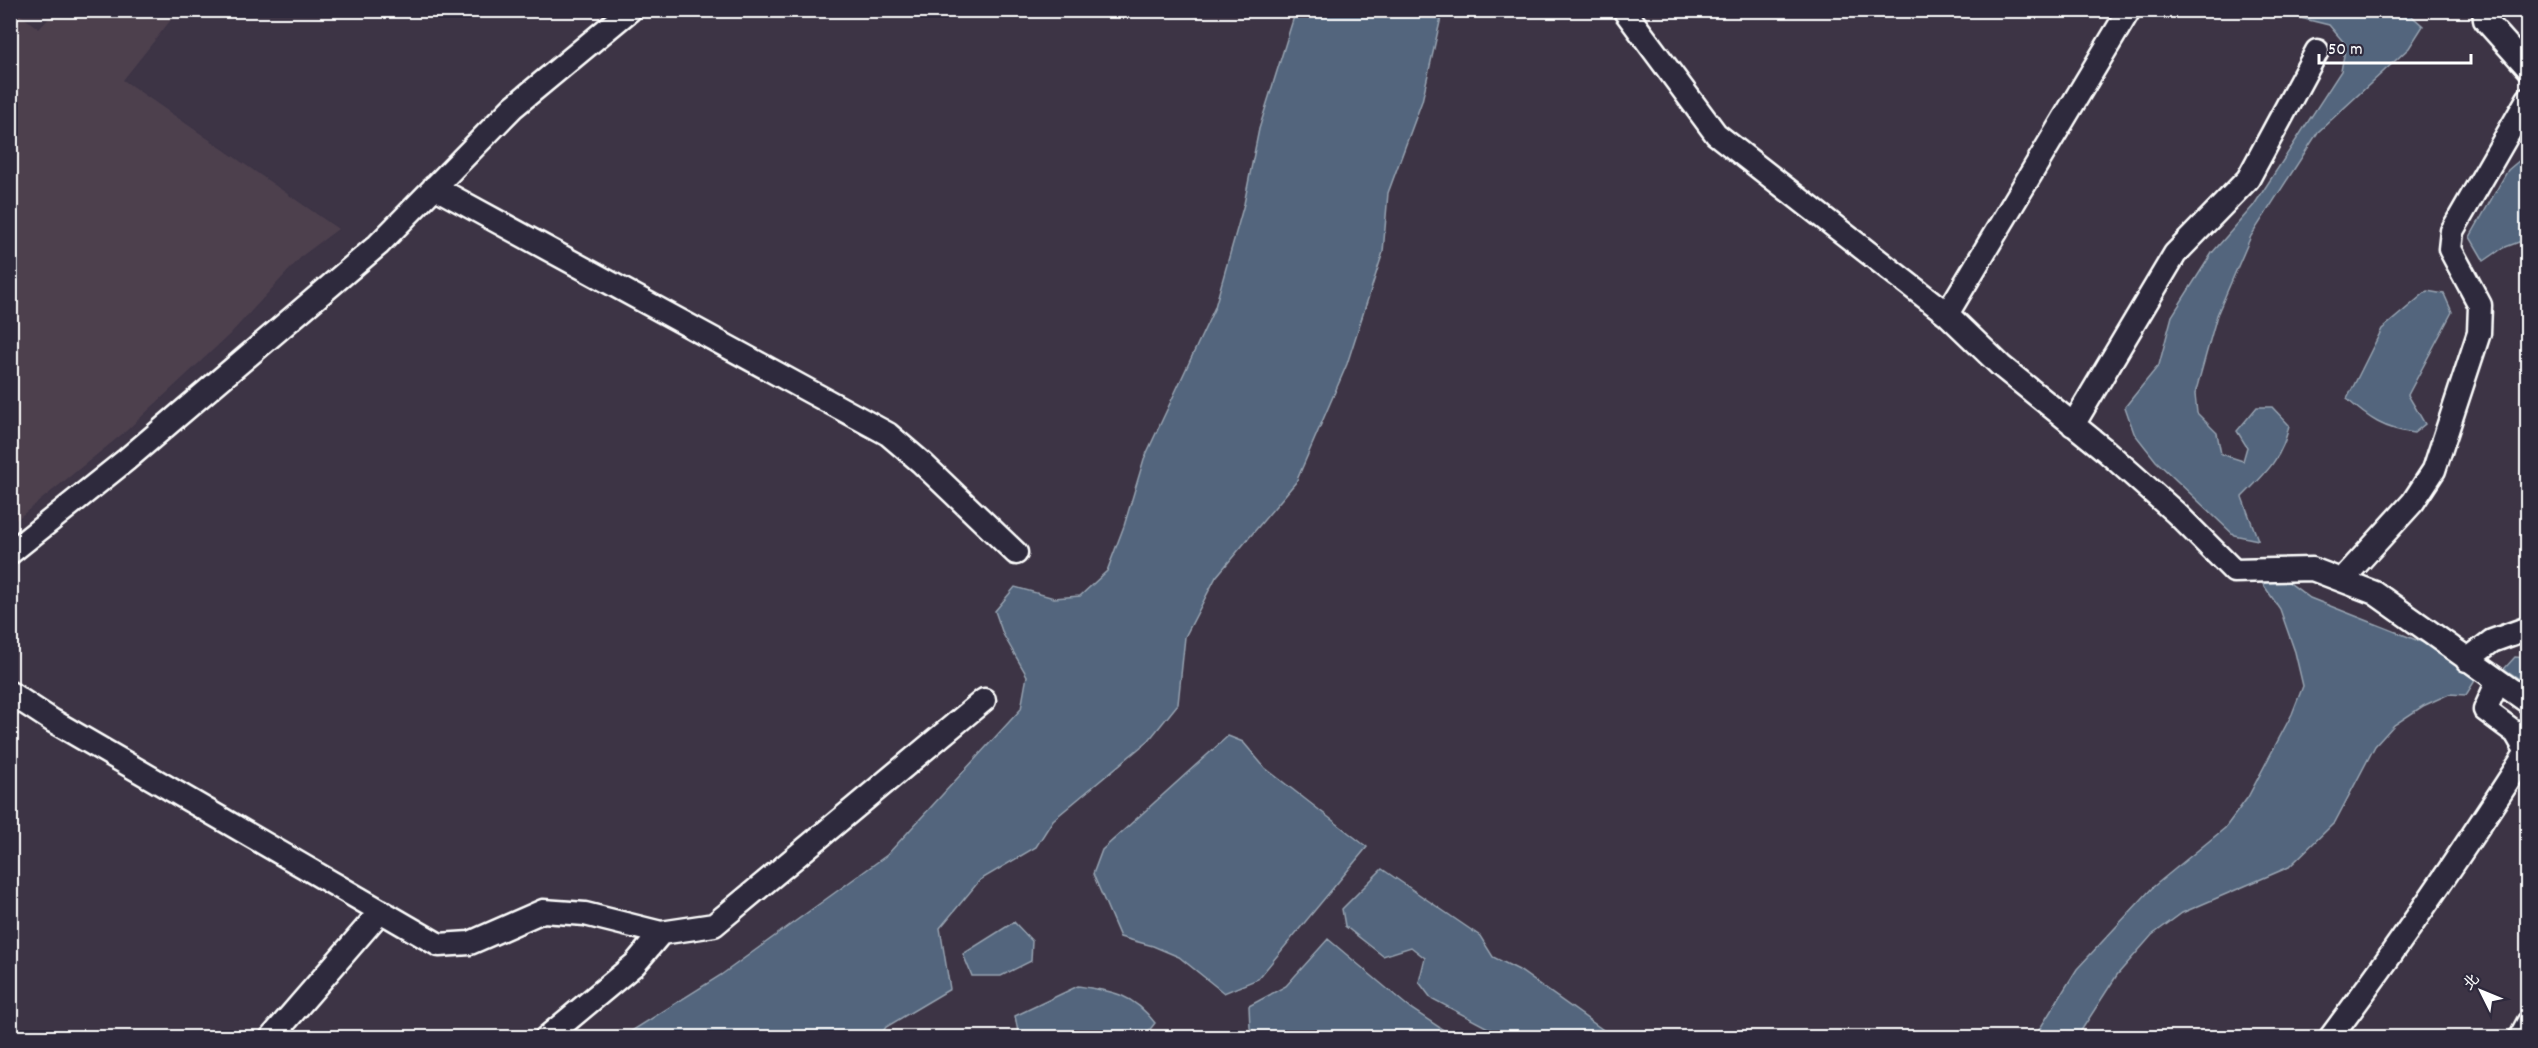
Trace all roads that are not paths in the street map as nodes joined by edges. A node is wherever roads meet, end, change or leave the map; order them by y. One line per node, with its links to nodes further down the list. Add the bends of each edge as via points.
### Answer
1 (630, 10): 8 (street, via 513,106)
2 (1624, 10): 9 (street, via 1716,134)
3 (2129, 10): 9 (street)
4 (2484, 10): 6 (street, via 2485,20)
5 (2317, 51): 10 (street, via 2248,179 2175,254)
6 (2528, 68)
7 (2528, 99): 13 (street, via 2451,231 2450,249 2480,305 2480,333 2434,470 2413,502)
8 (434, 187): 11 (street, via 378,245 126,460); 12 (street, via 888,434)
9 (1947, 314): 10 (street, via 2001,366)
10 (2073, 425): 13 (street, via 2176,513 2234,571 2312,569)
11 (10, 553)
12 (1016, 553)
13 (2342, 580): 15 (street, via 2375,593)
14 (2528, 628): 15 (street, via 2492,641)
15 (2467, 660): 16 (street)
16 (2498, 681): 19 (street); 25 (street, via 2485,710 2516,733 2527,752 2388,960)
17 (10, 693): 20 (street)
18 (984, 700): 21 (street, via 714,925)
19 (2528, 702)
20 (381, 911): 21 (street, via 439,945 470,943 543,911 585,914); 23 (street)
21 (661, 933): 24 (street, via 636,964)
22 (2528, 1023): 26 (street)
23 (271, 1038)
24 (546, 1038)
25 (2330, 1038)
26 (2520, 1038)

